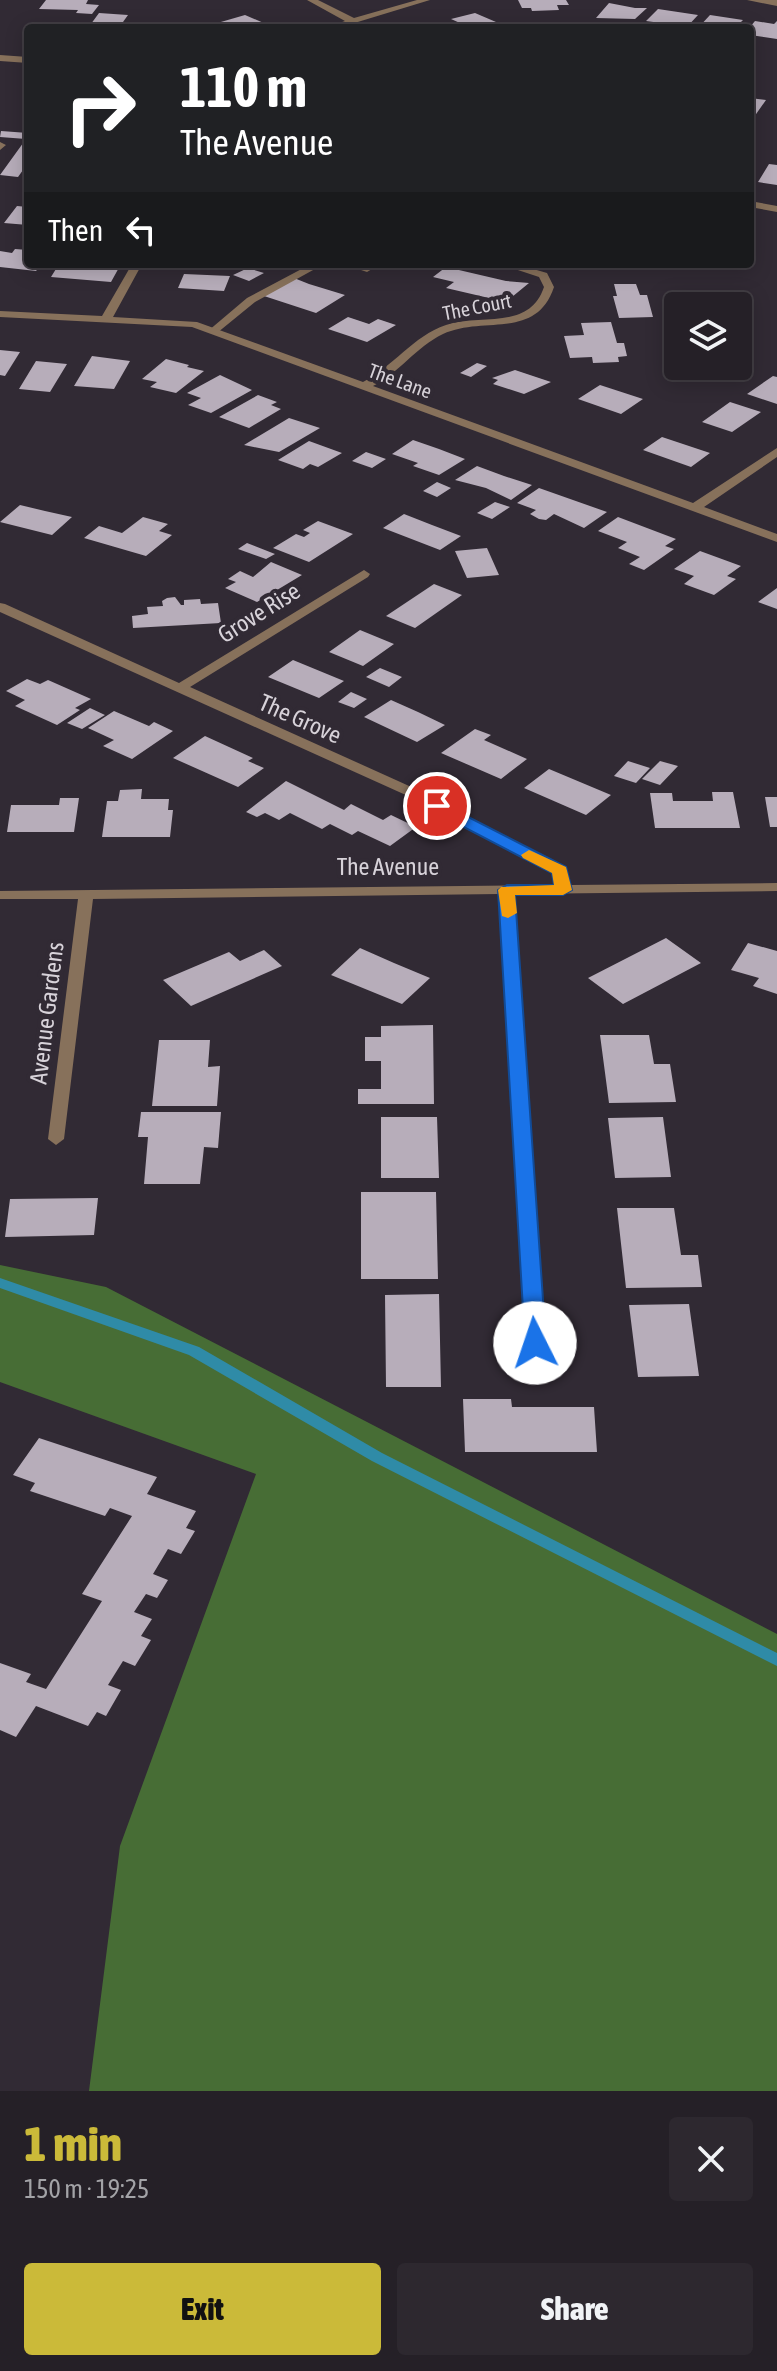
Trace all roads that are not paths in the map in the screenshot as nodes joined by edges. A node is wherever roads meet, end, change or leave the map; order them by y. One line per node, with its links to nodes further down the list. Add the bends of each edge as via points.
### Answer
1 (311, 0): 5 (street)
2 (426, 0): 5 (street)
3 (751, 0): 4 (street)
4 (777, 3)
5 (353, 21): 6 (street)
6 (343, 24)
7 (0, 58): 8 (street)
8 (24, 60)
9 (754, 205): 10 (street)
10 (777, 209)
11 (135, 268): 17 (street)
12 (311, 268): 18 (street, via 251,300)
13 (363, 268): 15 (street)
14 (519, 268): 19 (street, The Court, via 543,275 549,287 541,305 522,317 450,328 422,340 379,380)
15 (367, 269)
16 (0, 314): 17 (street, The Lane)
17 (105, 321): 18 (street, The Lane, via 193,324)
18 (213, 331): 19 (street, The Lane)
19 (363, 387): 21 (street, The Lane)
20 (777, 452): 21 (street)
21 (694, 508): 22 (street, The Lane)
22 (777, 538)
23 (364, 574): 25 (street, Grove Rise)
24 (0, 607): 25 (street, The Grove)
25 (178, 689): 28 (street, The Grove, via 413,793 560,871)
26 (777, 887): 28 (street, The Avenue)
27 (507, 890): 28 (street, The Avenue); 29 (street, The Avenue); 32 (street)
28 (563, 890)
29 (86, 893): 30 (street, The Avenue); 31 (street, Avenue Gardens)
30 (0, 895)
31 (56, 1139)
32 (535, 1343)

